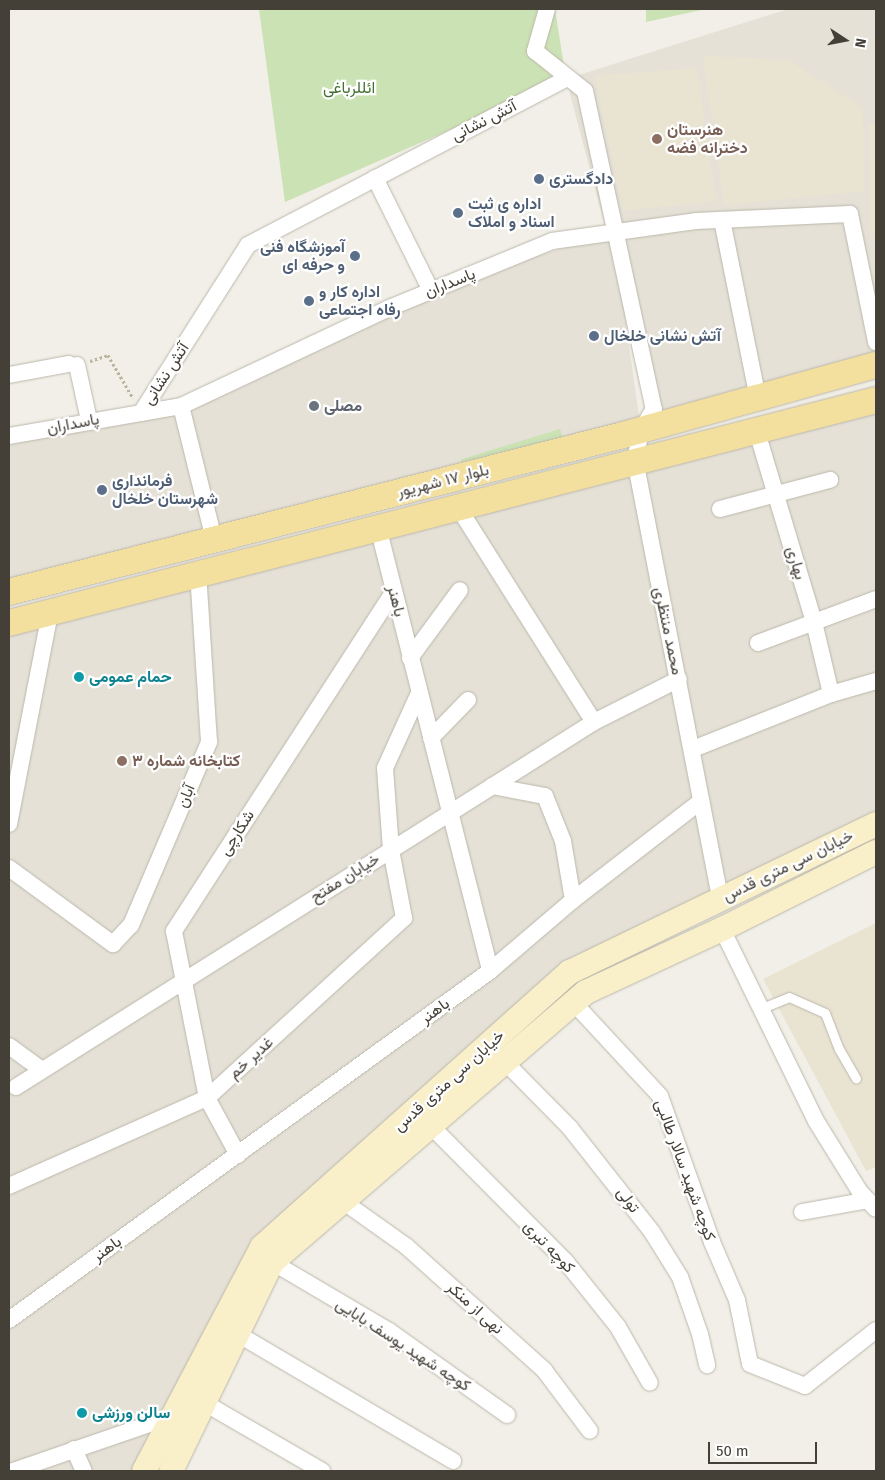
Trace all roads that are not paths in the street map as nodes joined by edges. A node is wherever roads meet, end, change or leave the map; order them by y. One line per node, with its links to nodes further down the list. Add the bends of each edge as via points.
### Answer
1 (547, 9): 2 (street, via 535,51)
2 (566, 79): 3 (street, آتش نشانی); 5 (street, via 585,91)
3 (375, 178): 6 (street); 13 (street, آتش نشانی, via 248,245)
4 (722, 220): 5 (street, پاسداران); 7 (street, پاسداران, via 850,214); 10 (street)
5 (614, 232): 6 (street, پاسداران, via 552,241); 15 (street, via 654,409)
6 (431, 291): 12 (street, پاسداران)
7 (876, 342)
8 (876, 365): 10 (main road, بلوار ١٧ شهریور)
9 (9, 375): 14 (street, via 73,364)
10 (758, 398): 15 (main road, بلوار ١٧ شهریور)
11 (876, 400): 16 (main road, بلوار ١٧ شهریور)
12 (181, 406): 13 (street, پاسداران); 26 (street)
13 (141, 413): 14 (street, پاسداران)
14 (89, 420): 17 (street, پاسداران)
15 (641, 430): 18 (street); 20 (main road, بلوار ١٧ شهریور)
16 (757, 432): 18 (main road, بلوار ١٧ شهریور); 21 (street, بهاری)
17 (9, 436)
18 (635, 460): 22 (main road, بلوار ١٧ شهریور); 38 (street, محمد منتظری)
19 (830, 480): 21 (street)
20 (427, 485): 24 (main road, via 378,504 376,511 378,516 386,518); 26 (main road, بلوار ١٧ شهریور)
21 (776, 494): 23 (street); 34 (street, بهاری)
22 (458, 507): 24 (main road, بلوار ١٧ شهریور); 43 (street)
23 (720, 510)
24 (427, 515): 25 (main road, بلوار ١٧ شهریور)
25 (378, 527): 27 (main road, بلوار ١٧ شهریور); 31 (street, باهنر)
26 (217, 539): 27 (main road, via 232,539 241,548 239,557); 30 (main road, بلوار ١٧ شهریور)
27 (228, 567): 28 (main road, بلوار ١٧ شهریور)
28 (198, 574): 33 (main road, بلوار ١٧ شهریور); 53 (street, آبان, via 209,742 132,925 113,944)
29 (460, 590): 37 (street)
30 (9, 592)
31 (393, 592): 37 (street, باهنر); 59 (street, شکارچی, via 174,931)
32 (876, 599): 34 (street)
33 (50, 613): 35 (main road, بلوار ١٧ شهریور); 49 (street)
34 (814, 622): 36 (street); 41 (street, بهاری)
35 (9, 623)
36 (758, 643)
37 (410, 658): 40 (street, باهنر)
38 (679, 679): 43 (street, خیابان مفتح); 45 (street, محمد منتظری)
39 (876, 681): 41 (street)
40 (419, 694): 44 (street, باهنر); 51 (street, via 385,768)
41 (831, 694): 45 (street)
42 (468, 700): 44 (street)
43 (594, 722): 46 (street, خیابان مفتح)
44 (431, 738): 48 (street, باهنر)
45 (693, 749): 47 (street, محمد منتظری)
46 (492, 786): 48 (street, خیابان مفتح); 55 (street, via 545,796 563,841)
47 (701, 801): 54 (street, محمد منتظری); 55 (street)
48 (450, 812): 51 (street, خیابان مفتح); 57 (street, باهنر)
49 (9, 824)
50 (876, 824): 54 (main road, خیابان سی متری قدس)
51 (391, 850): 59 (street, خیابان مفتح); 67 (street, غدیر خم, via 404,918)
52 (876, 852): 56 (main road, خیابان سی متری قدس)
53 (9, 868)
54 (720, 899): 58 (main road, خیابان سی متری قدس)
55 (573, 900): 57 (street)
56 (722, 929): 60 (main road, خیابان سی متری قدس); 61 (street)
57 (490, 971): 69 (street, باهنر)
58 (570, 972): 60 (main road); 82 (main road, خیابان سی متری قدس, via 262,1247)
59 (184, 979): 64 (street, خیابان مفتح); 67 (street, شکارچی)
60 (580, 997): 63 (main road, خیابان سی متری قدس); 76 (street, کوچه شهید سالار طالبی, via 660,1096 736,1300 750,1364 805,1386)
61 (762, 1008): 65 (lane, via 788,997 825,1013 839,1049); 72 (street, via 816,1121)
62 (9, 1046): 64 (street)
63 (505, 1062): 68 (main road, خیابان سی متری قدس); 78 (street, تولی, via 570,1128 652,1232 680,1278)
64 (41, 1070): 66 (street, خیابان مفتح)
65 (856, 1078)
66 (16, 1087)
67 (207, 1098): 69 (street, شکارچی); 70 (street, غدیر خم)
68 (431, 1126): 71 (main road, خیابان سی متری قدس); 79 (street, کوچه تبری, via 566,1262 618,1327)
69 (238, 1155): 75 (street, باهنر)
70 (9, 1186)
71 (344, 1202): 74 (main road, خیابان سی متری قدس); 83 (street, نهی از منکر, via 406,1246 544,1370)
72 (872, 1205): 73 (street)
73 (802, 1212)
74 (272, 1262): 77 (main road, خیابان سی متری قدس); 81 (street, کوچه شهید یوسف بابایی, via 389,1331)
75 (9, 1320)
76 (876, 1330)
77 (236, 1332): 80 (main road, خیابان سی متری قدس); 85 (street)
78 (708, 1365)
79 (650, 1382)
80 (203, 1402): 89 (main road, خیابان سی متری قدس); 90 (street)
81 (506, 1415)
82 (173, 1416): 84 (street); 88 (main road, خیابان سی متری قدس)
83 (590, 1431)
84 (74, 1449): 86 (street); 87 (street)
85 (453, 1461)
86 (13, 1471)
87 (84, 1471)
88 (144, 1471)
89 (171, 1471)
90 (322, 1471)

